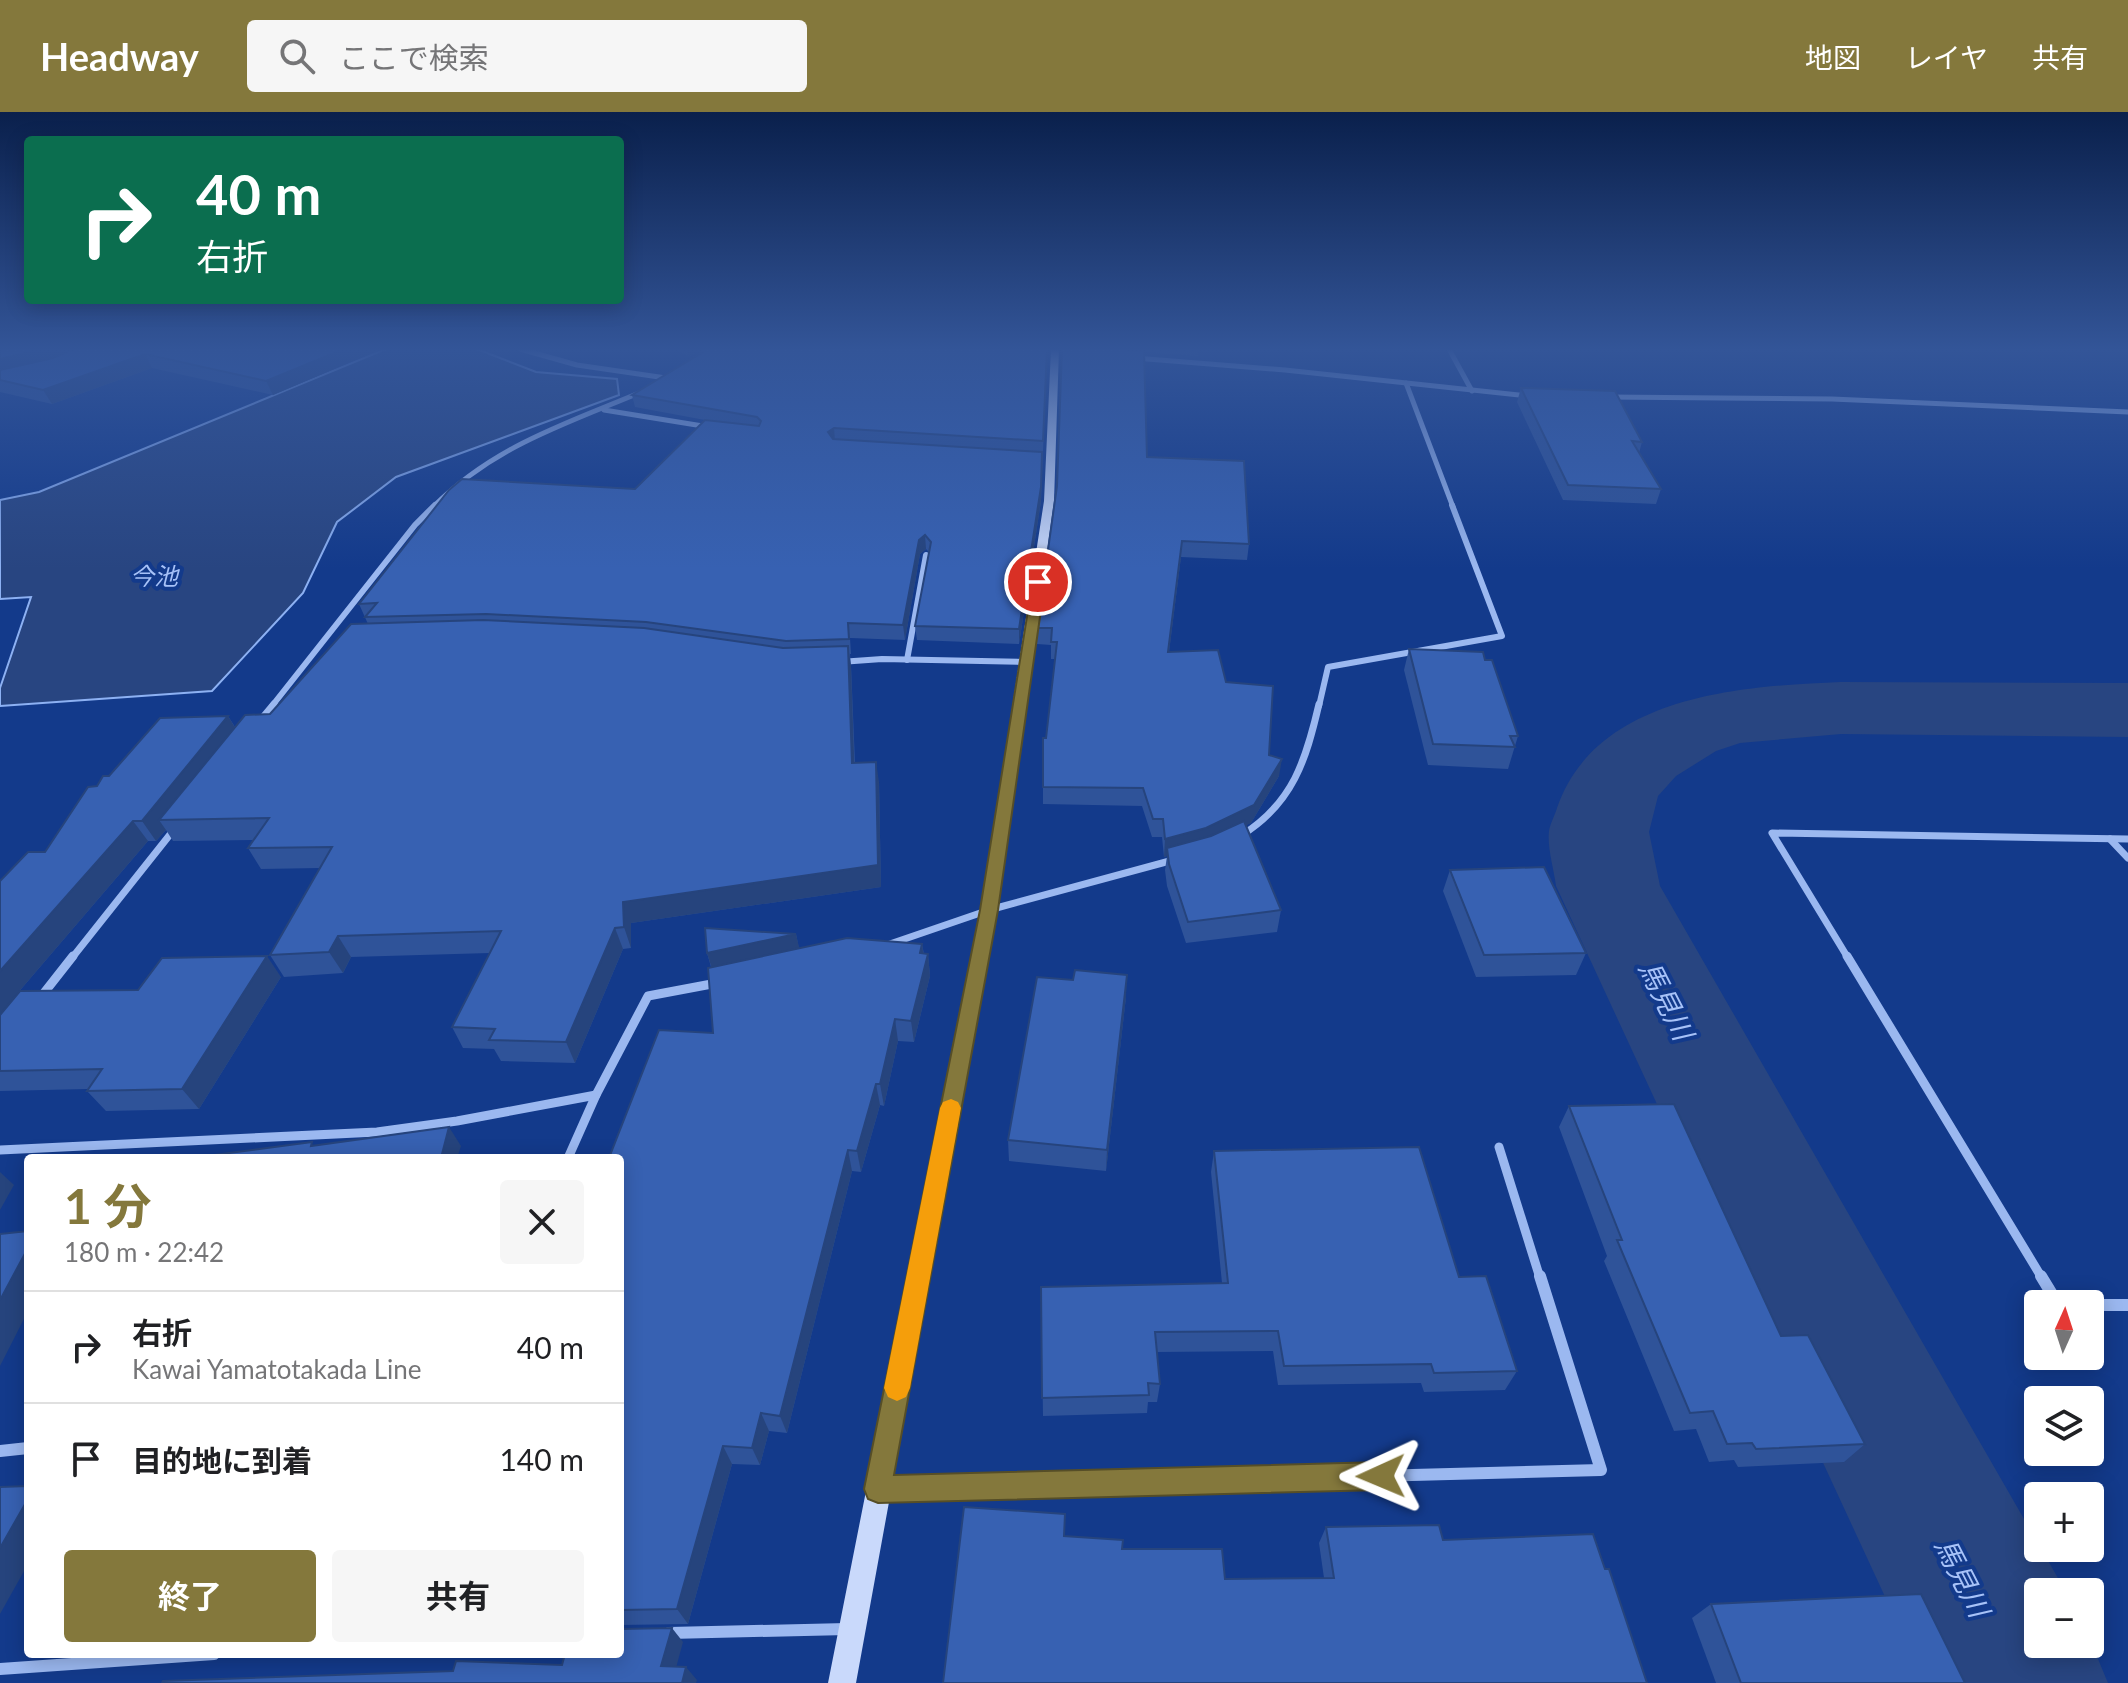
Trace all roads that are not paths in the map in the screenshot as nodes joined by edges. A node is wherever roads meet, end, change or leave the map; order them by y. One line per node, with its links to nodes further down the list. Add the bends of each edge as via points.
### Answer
1 (571, 422): 8 (street, via 522,442 460,480 415,525)
2 (681, 422): 5 (street)
3 (1047, 422): 10 (main road, via 1043,460 1049,501)
4 (1421, 422): 16 (street, via 1502,636 1328,667 1300,775 1254,829)
5 (711, 427)
6 (926, 555): 9 (street)
7 (341, 638): 8 (street)
8 (325, 639): 12 (street)
9 (907, 660): 10 (street); 11 (street)
10 (1027, 662): 19 (main road)
11 (823, 663)
12 (257, 725)
13 (178, 824): 22 (street)
14 (2110, 839): 15 (street); 18 (street); 27 (street, via 1772,833)
15 (2128, 839)
16 (1230, 840)
17 (1192, 855): 19 (street)
18 (2128, 858)
19 (989, 910): 20 (street); 32 (main road)
20 (877, 948)
21 (721, 982): 23 (street, via 648,996)
22 (36, 1003)
23 (596, 1095): 25 (street, via 377,1132); 26 (street)
24 (1499, 1147): 32 (street, via 1601,1470)
25 (0, 1150)
26 (570, 1154)
27 (2049, 1290)
28 (2104, 1305): 29 (street)
29 (2128, 1305)
30 (24, 1448): 31 (street)
31 (0, 1451)
32 (878, 1489): 33 (main road)
33 (852, 1628): 34 (street); 37 (main road)
34 (651, 1634)
35 (157, 1658): 36 (street)
36 (0, 1669)
37 (842, 1683)

